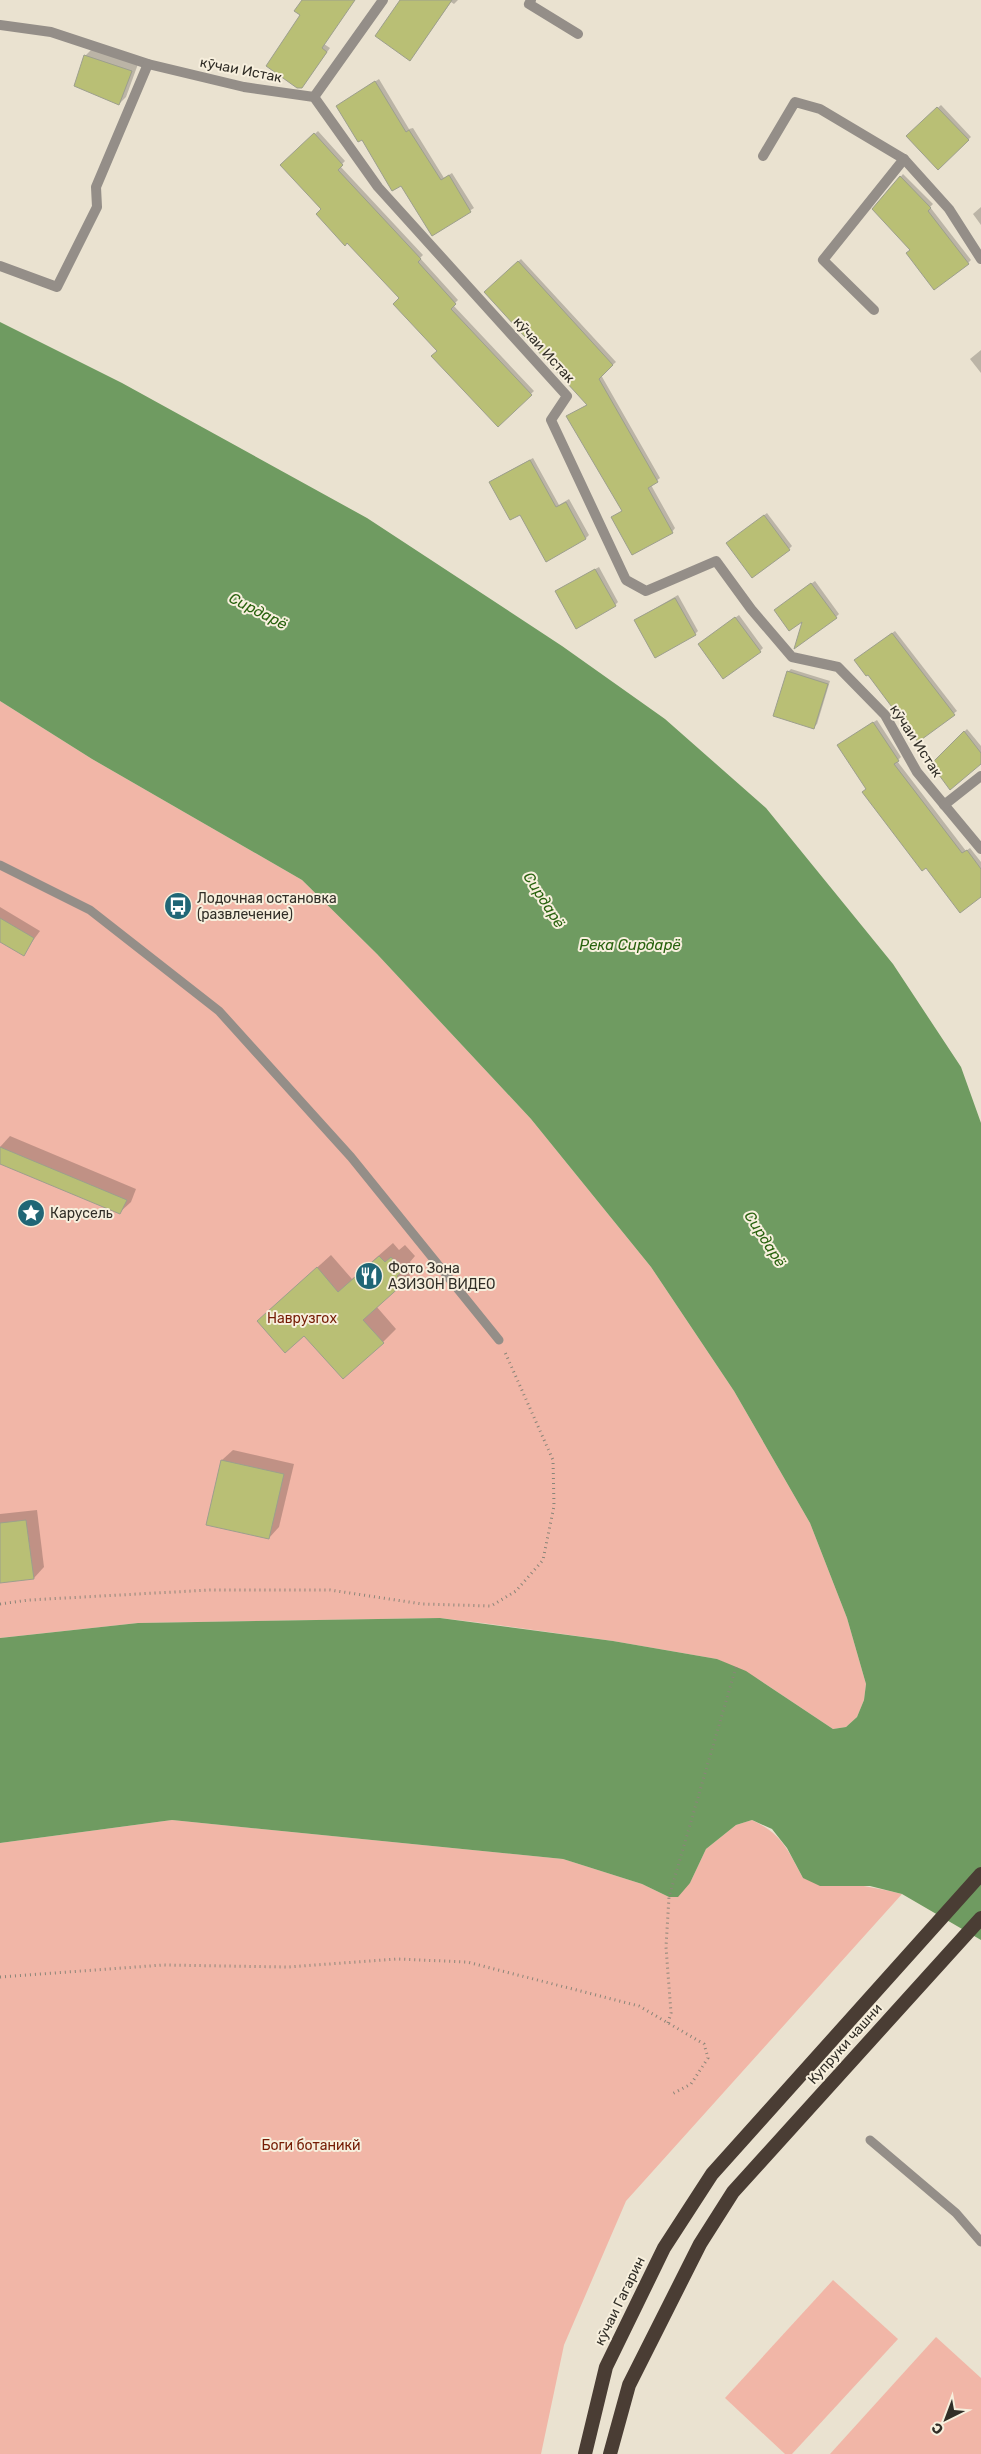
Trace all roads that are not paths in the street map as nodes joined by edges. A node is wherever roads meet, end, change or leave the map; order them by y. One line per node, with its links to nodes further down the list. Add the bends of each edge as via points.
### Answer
1 (383, 0): 6 (street)
2 (531, 0): 4 (street, via 529,4)
3 (0, 25): 5 (street, кӯчаи Истак, via 51,32)
4 (578, 34)
5 (148, 64): 6 (street, кӯчаи Истак, via 244,87); 10 (street, via 96,187 97,207 57,287)
6 (314, 97): 13 (street, кӯчаи Истак, via 378,187 567,396 551,420 626,580 646,591 716,561 792,657 838,667 885,715 917,772)
7 (764, 156): 8 (street, via 795,102 820,110)
8 (904, 159): 9 (street, via 949,210); 11 (street, via 822,260)
9 (981, 259)
10 (0, 266)
11 (874, 310)
12 (981, 776): 13 (street)
13 (944, 805): 14 (street, кӯчаи Истак)
14 (981, 848)
15 (0, 865): 16 (lane, via 90,910 219,1011 350,1157)
16 (499, 1340)
17 (981, 1874): 21 (highway, кӯчаи Гагарин, via 712,2174 664,2248 606,2368)
18 (981, 1918): 22 (highway, Купруки чашни, via 733,2192 700,2244 629,2385)
19 (870, 2140): 20 (lane, via 956,2213)
20 (981, 2242)
21 (585, 2454)
22 (610, 2454)

